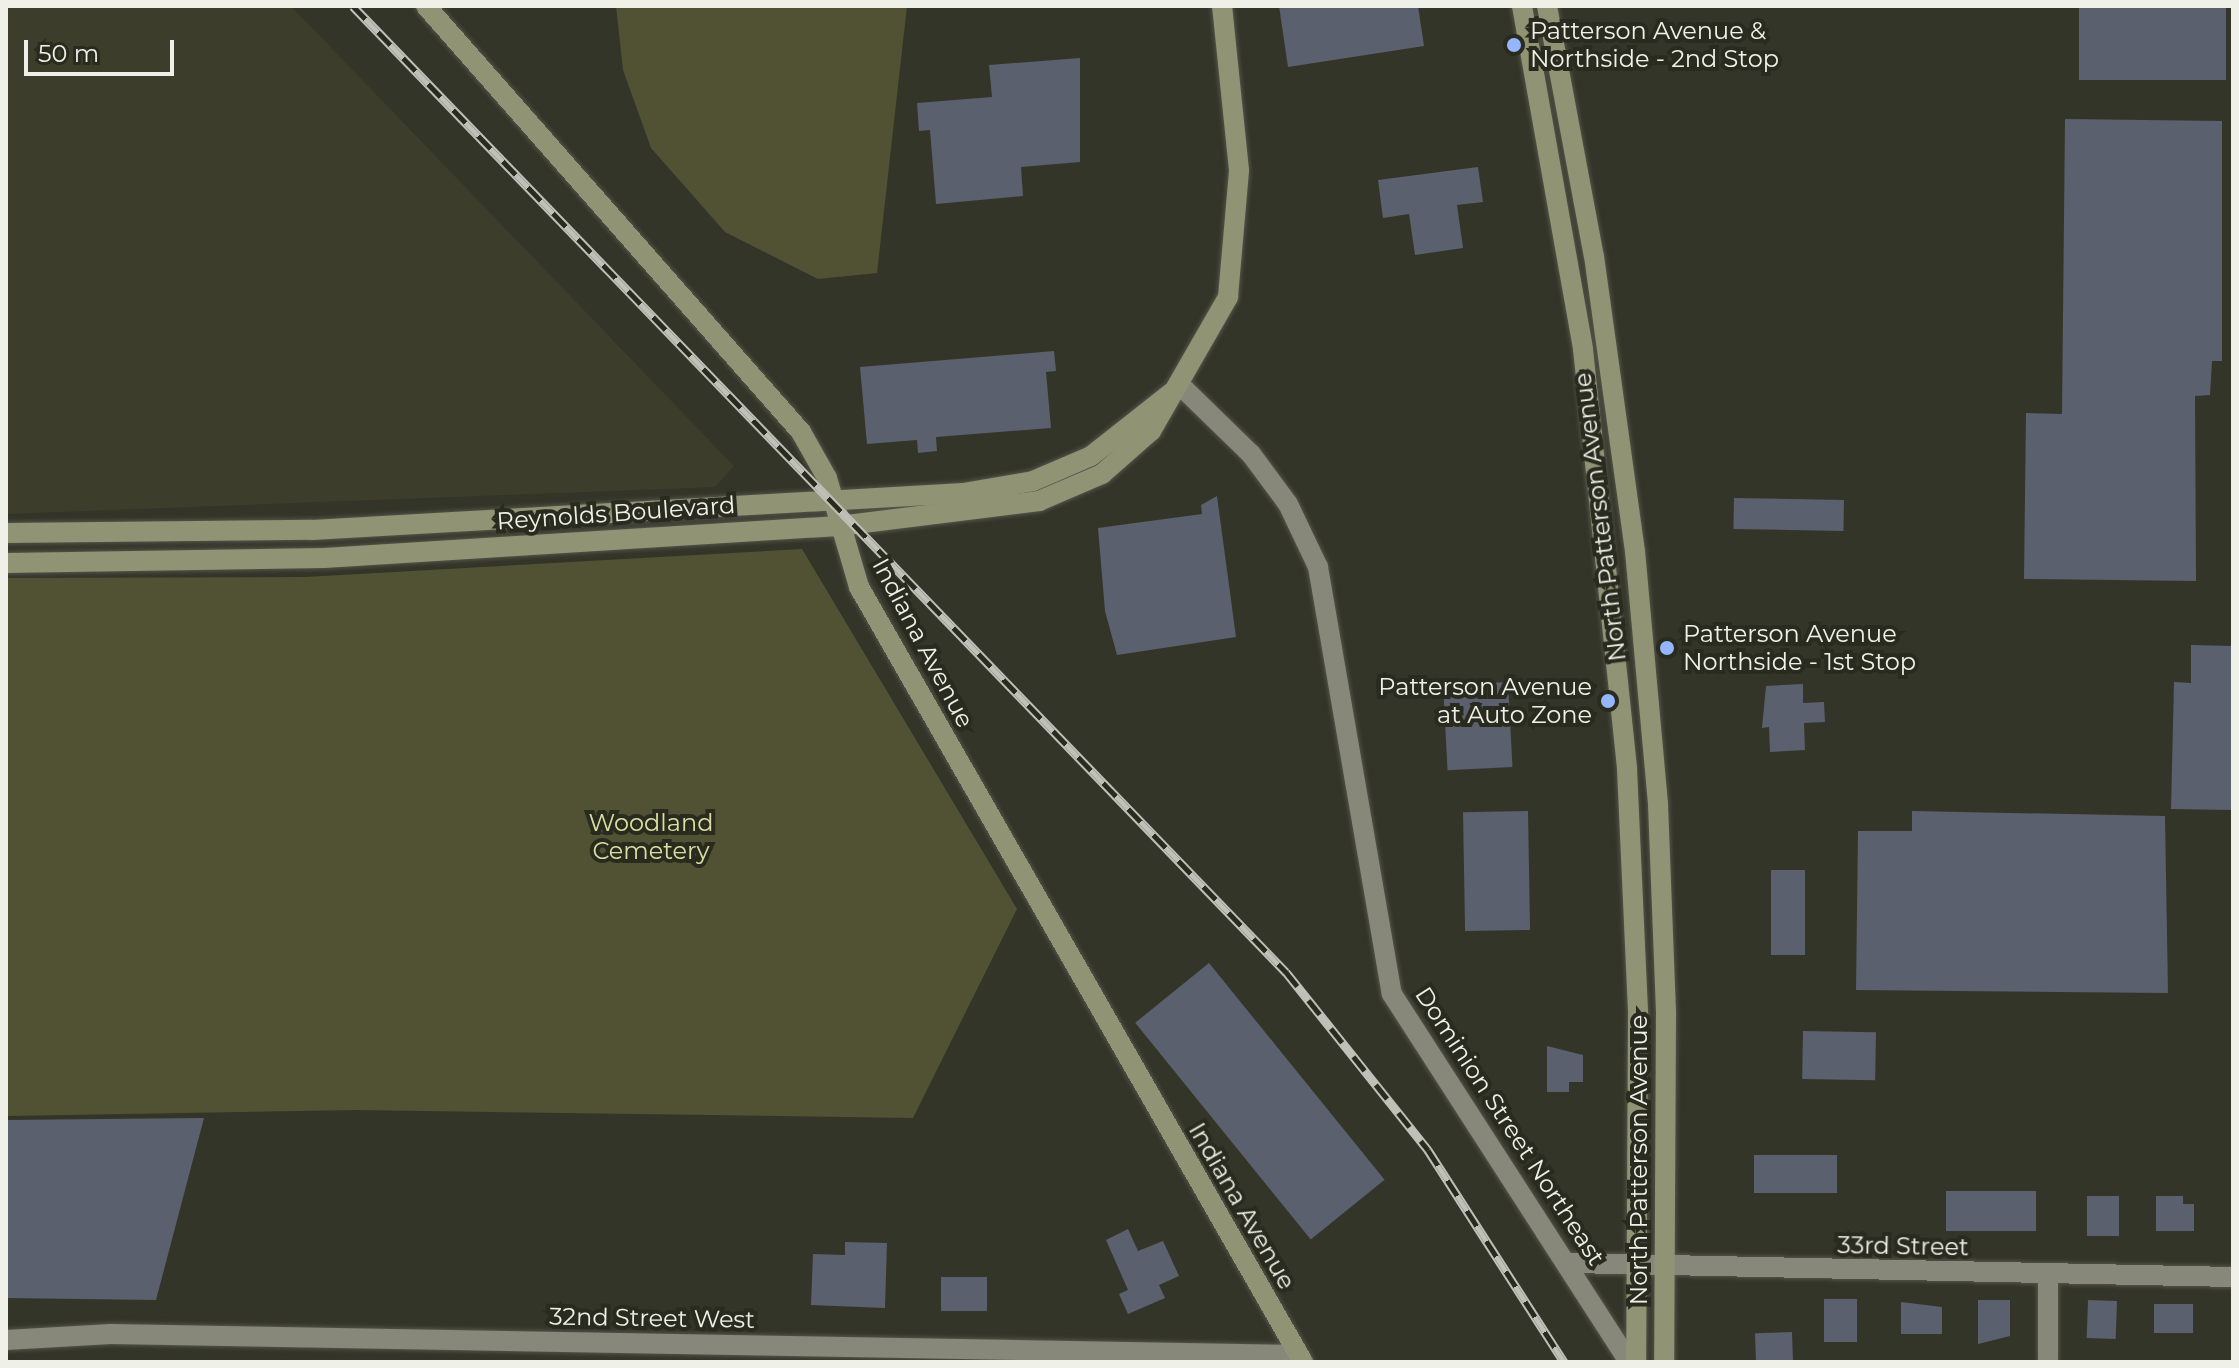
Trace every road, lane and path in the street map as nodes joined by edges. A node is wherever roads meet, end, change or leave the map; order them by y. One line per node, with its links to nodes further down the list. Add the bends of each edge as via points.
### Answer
1 (426, 6): 6 (main road, Indiana Avenue, via 801,432)
2 (1222, 6): 5 (main road, Reynolds Boulevard, via 1239,170 1235,261 1219,322)
3 (1522, 6): 11 (main road, North Patterson Avenue, via 1583,349 1613,602 1634,879)
4 (1547, 6): 12 (main road, North Patterson Avenue, via 1594,256 1635,551 1658,804)
5 (1181, 386): 6 (main road, Reynolds Boulevard, via 1091,456 1033,481); 7 (main road, Reynolds Boulevard, via 1151,431 1102,474 1039,501); 10 (street, Dominion Street Northeast, via 1251,454 1288,504 1318,567 1392,994)
6 (834, 504): 7 (main road, Indiana Avenue); 8 (main road, Reynolds Boulevard, via 312,530)
7 (839, 526): 9 (main road, Reynolds Boulevard, via 324,558); 16 (main road, Indiana Avenue, via 859,587)
8 (6, 533)
9 (6, 563)
10 (1571, 1263): 11 (street, 33rd Street); 17 (street, Dominion Street Northeast)
11 (1638, 1265): 12 (street, 33rd Street); 18 (main road, North Patterson Avenue)
12 (1664, 1266): 13 (street, 33rd Street); 19 (main road, North Patterson Avenue)
13 (2048, 1276): 14 (street, 33rd Street); 20 (street)
14 (2233, 1277)
15 (6, 1340): 16 (street, 32nd Street West, via 111,1334)
16 (1300, 1360)
17 (1629, 1362)
18 (1636, 1362)
19 (1664, 1362)
20 (2048, 1362)

